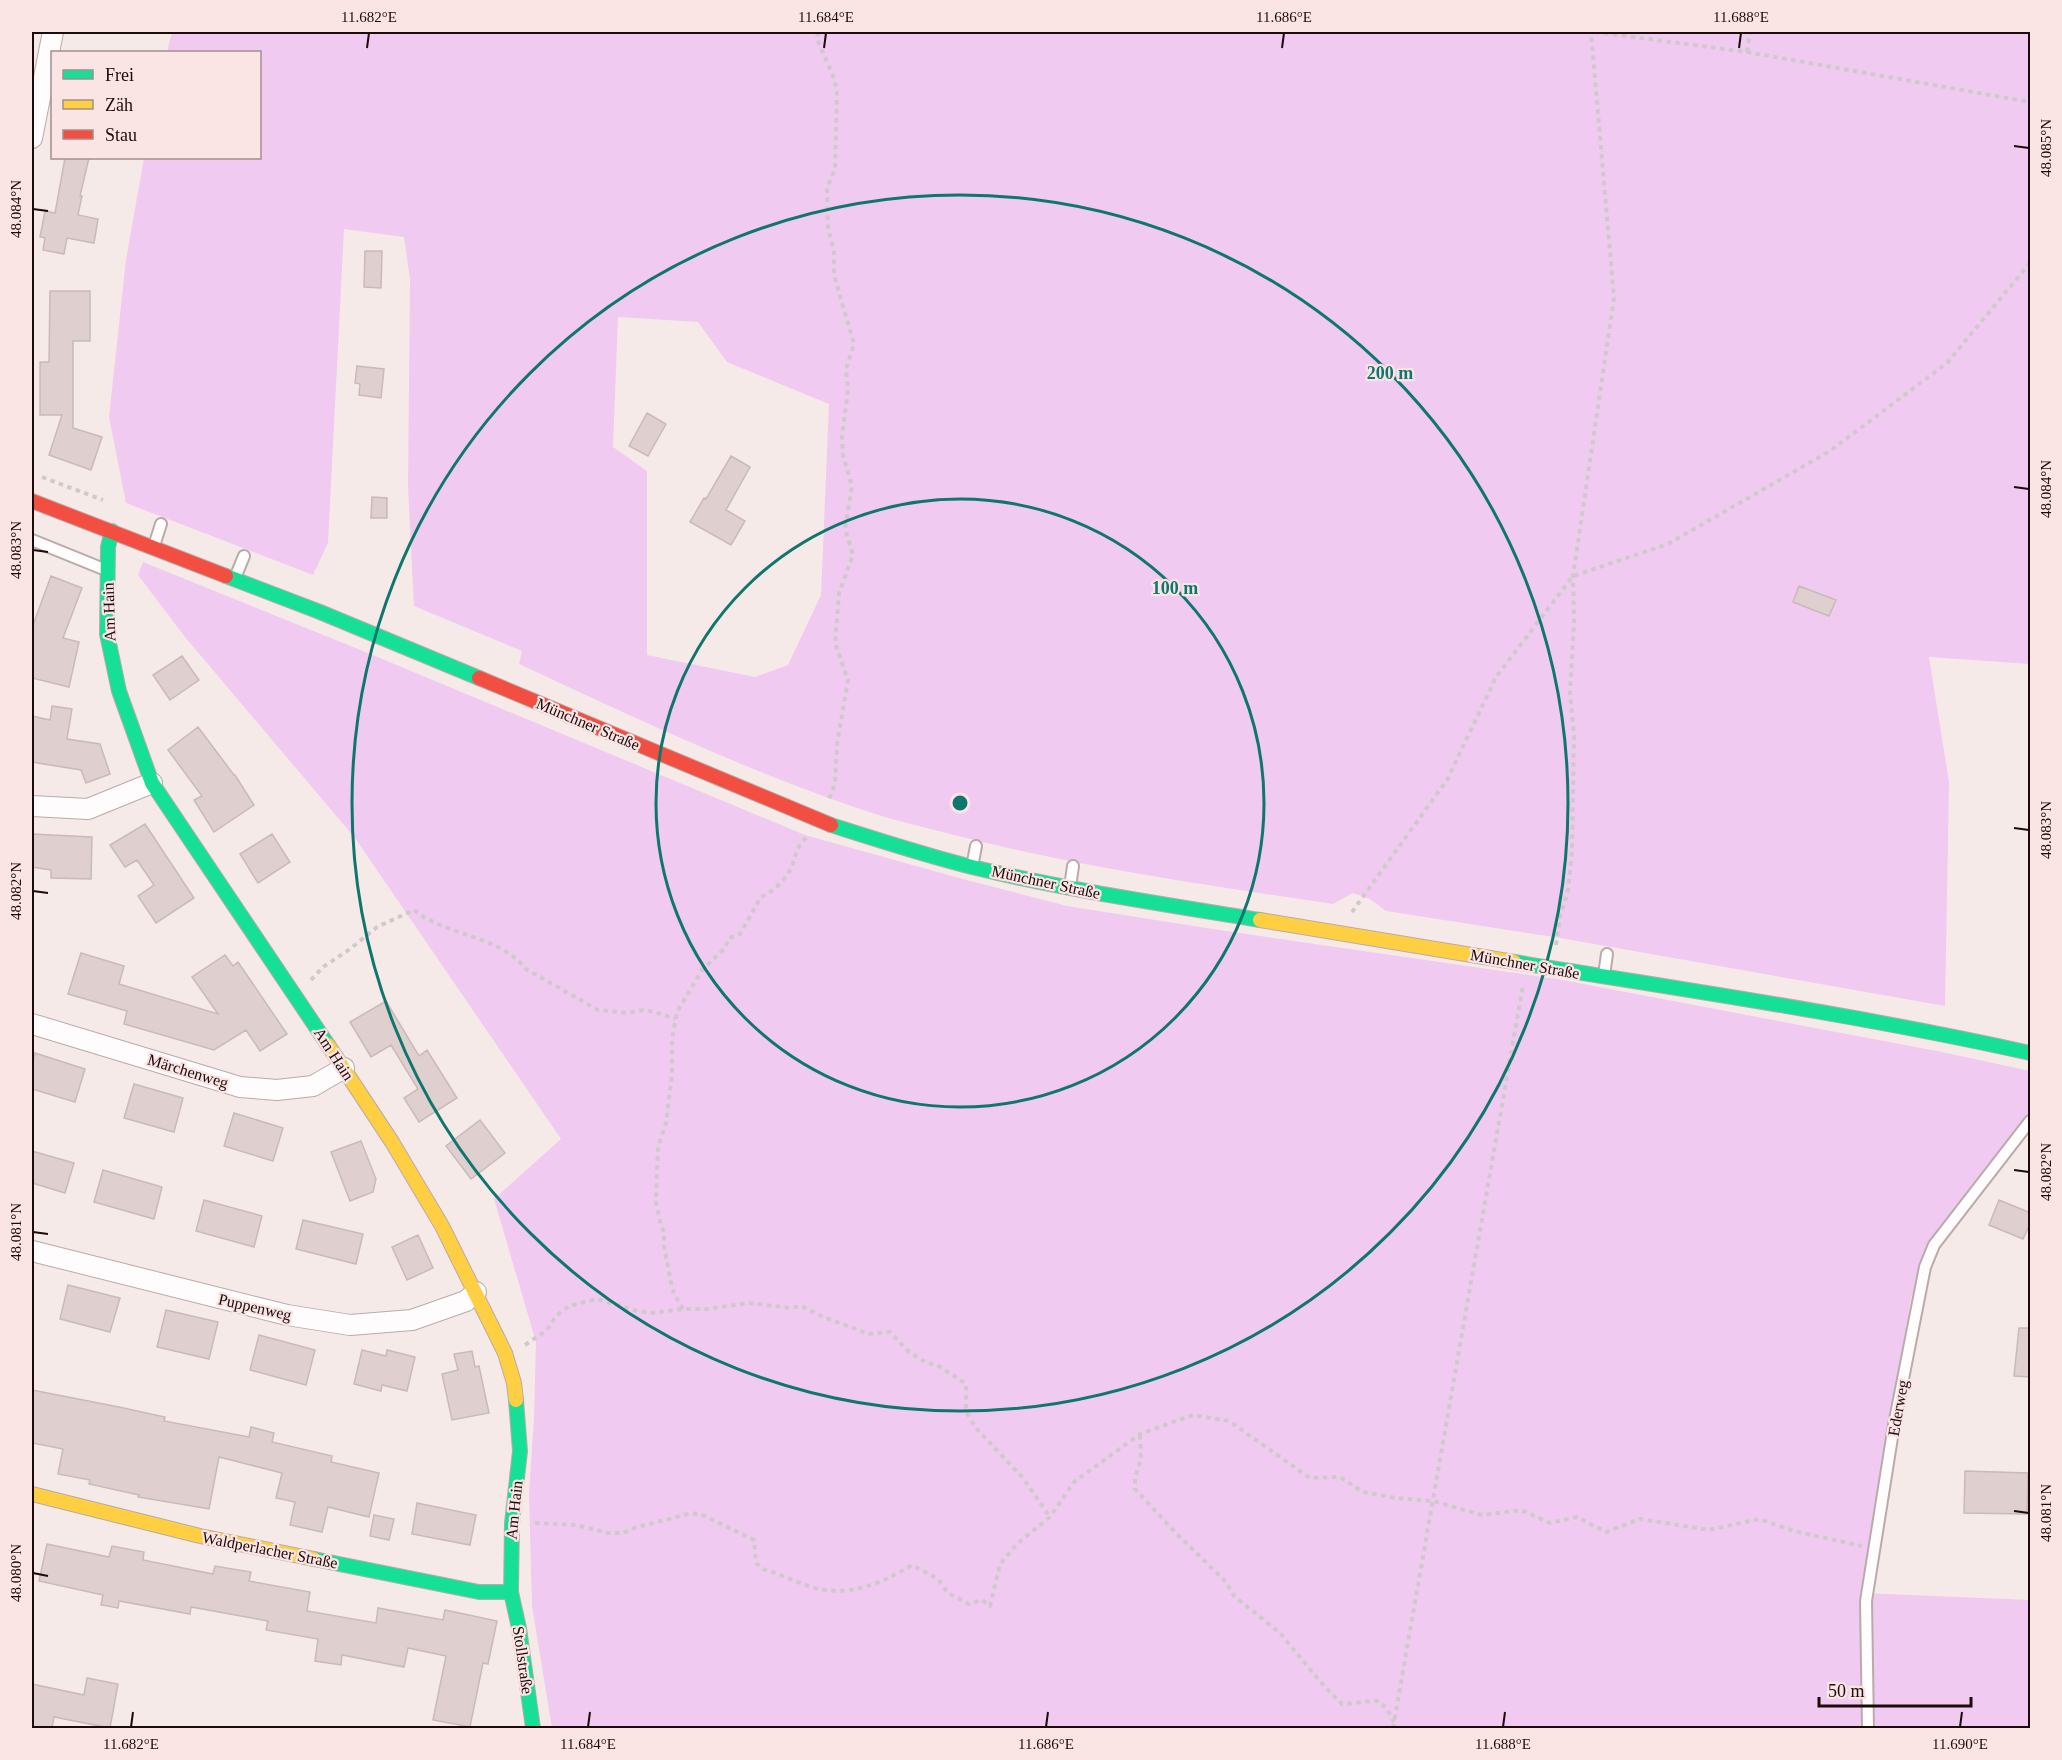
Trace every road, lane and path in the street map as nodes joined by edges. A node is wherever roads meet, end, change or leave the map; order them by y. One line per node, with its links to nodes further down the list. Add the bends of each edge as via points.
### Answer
1 (53, 32): 7 (street)
2 (818, 32): 22 (path, via 817,39 837,92 835,169 827,188 828,229 834,250 834,275 854,344 846,369 848,390 842,436 852,486 845,529 853,555 838,592 835,643 848,680 834,784)
3 (1593, 32): 5 (path); 18 (path, via 1614,298)
4 (1750, 32): 5 (path)
5 (1747, 52): 6 (path)
6 (2031, 102)
7 (32, 138)
8 (2031, 263): 18 (path, via 1947,363 1830,451 1668,544)
9 (63, 485): 11 (path)
10 (32, 501): 13 (main road, Münchner Straße)
11 (110, 503)
12 (161, 524): 15 (lane)
13 (112, 531): 15 (main road, Münchner Straße); 17 (main road, Am Hain)
14 (32, 540): 17 (lane)
15 (154, 547): 19 (main road, Münchner Straße)
16 (244, 556): 19 (lane)
17 (108, 571): 20 (main road, Am Hain, via 107,634 116,680)
18 (1573, 576): 27 (path, via 1496,677 1447,780); 31 (path, via 1572,852)
19 (235, 579): 22 (main road, Münchner Straße)
20 (152, 783): 21 (street, via 88,810); 36 (main road, Am Hain)
21 (32, 806)
22 (823, 822): 25 (main road, Münchner Straße); 37 (path, via 797,847 789,872 770,894 761,897 740,934 729,938 725,948 702,970)
23 (976, 846): 25 (lane)
24 (1073, 866): 26 (lane)
25 (972, 867): 26 (main road, Münchner Straße)
26 (1069, 888): 34 (main road, Münchner Straße)
27 (1356, 907)
28 (1351, 913): 29 (path)
29 (1363, 915)
30 (1545, 944): 31 (path)
31 (1556, 945): 32 (path)
32 (1566, 947)
33 (1607, 954): 34 (lane)
34 (1603, 977): 39 (main road, Münchner Straße, via 1888,1024)
35 (1524, 978): 48 (path)
36 (293, 991): 37 (path, via 307,985 323,967 377,927 414,910 430,921 487,942 598,1010 643,1010); 40 (main road, Am Hain)
37 (675, 1019): 44 (path, via 666,1123 658,1147 656,1202 674,1294)
38 (32, 1024): 40 (street, Märchenweg, via 240,1087 277,1090 313,1086)
39 (2031, 1053)
40 (344, 1068): 43 (main road, Am Hain, via 442,1226)
41 (2031, 1121): 51 (lane, Ederweg, via 1934,1245 1925,1267)
42 (32, 1251): 43 (street, Puppenweg, via 287,1315 350,1325 412,1320 466,1301)
43 (476, 1292): 45 (main road, Am Hain)
44 (683, 1309): 45 (path, via 652,1313 597,1299 579,1303 556,1316 547,1330 518,1350); 49 (path, via 748,1303 801,1306 869,1334 890,1332 909,1352 966,1384 966,1412 975,1427 1023,1478)
45 (505, 1353): 50 (main road, Am Hain, via 514,1383 520,1451)
46 (1140, 1434): 48 (path, via 1193,1415 1229,1421 1310,1478 1340,1477 1363,1492); 49 (path, via 1074,1482); 53 (path, via 1141,1459 1135,1489 1226,1582 1234,1596 1280,1634 1342,1704 1379,1701)
47 (32, 1494): 52 (main road, Waldperlacher Straße, via 200,1536 479,1592)
48 (1433, 1501): 51 (path, via 1482,1515 1521,1510 1550,1522 1577,1517 1606,1532 1640,1519 1709,1530 1759,1519 1794,1531); 53 (path)
49 (1050, 1517): 50 (path, via 1000,1564 990,1606 982,1600 969,1604 948,1593 938,1579 912,1565 885,1581 855,1590 812,1587 763,1569 756,1563 754,1540 692,1513 623,1533 559,1523)
50 (512, 1523): 52 (main road, Am Hain)
51 (1875, 1548): 56 (lane, Ederweg, via 1866,1601)
52 (511, 1592): 54 (main road, Stollstraße)
53 (1394, 1722): 55 (path)
54 (532, 1728)
55 (1393, 1728)
56 (1868, 1728)

